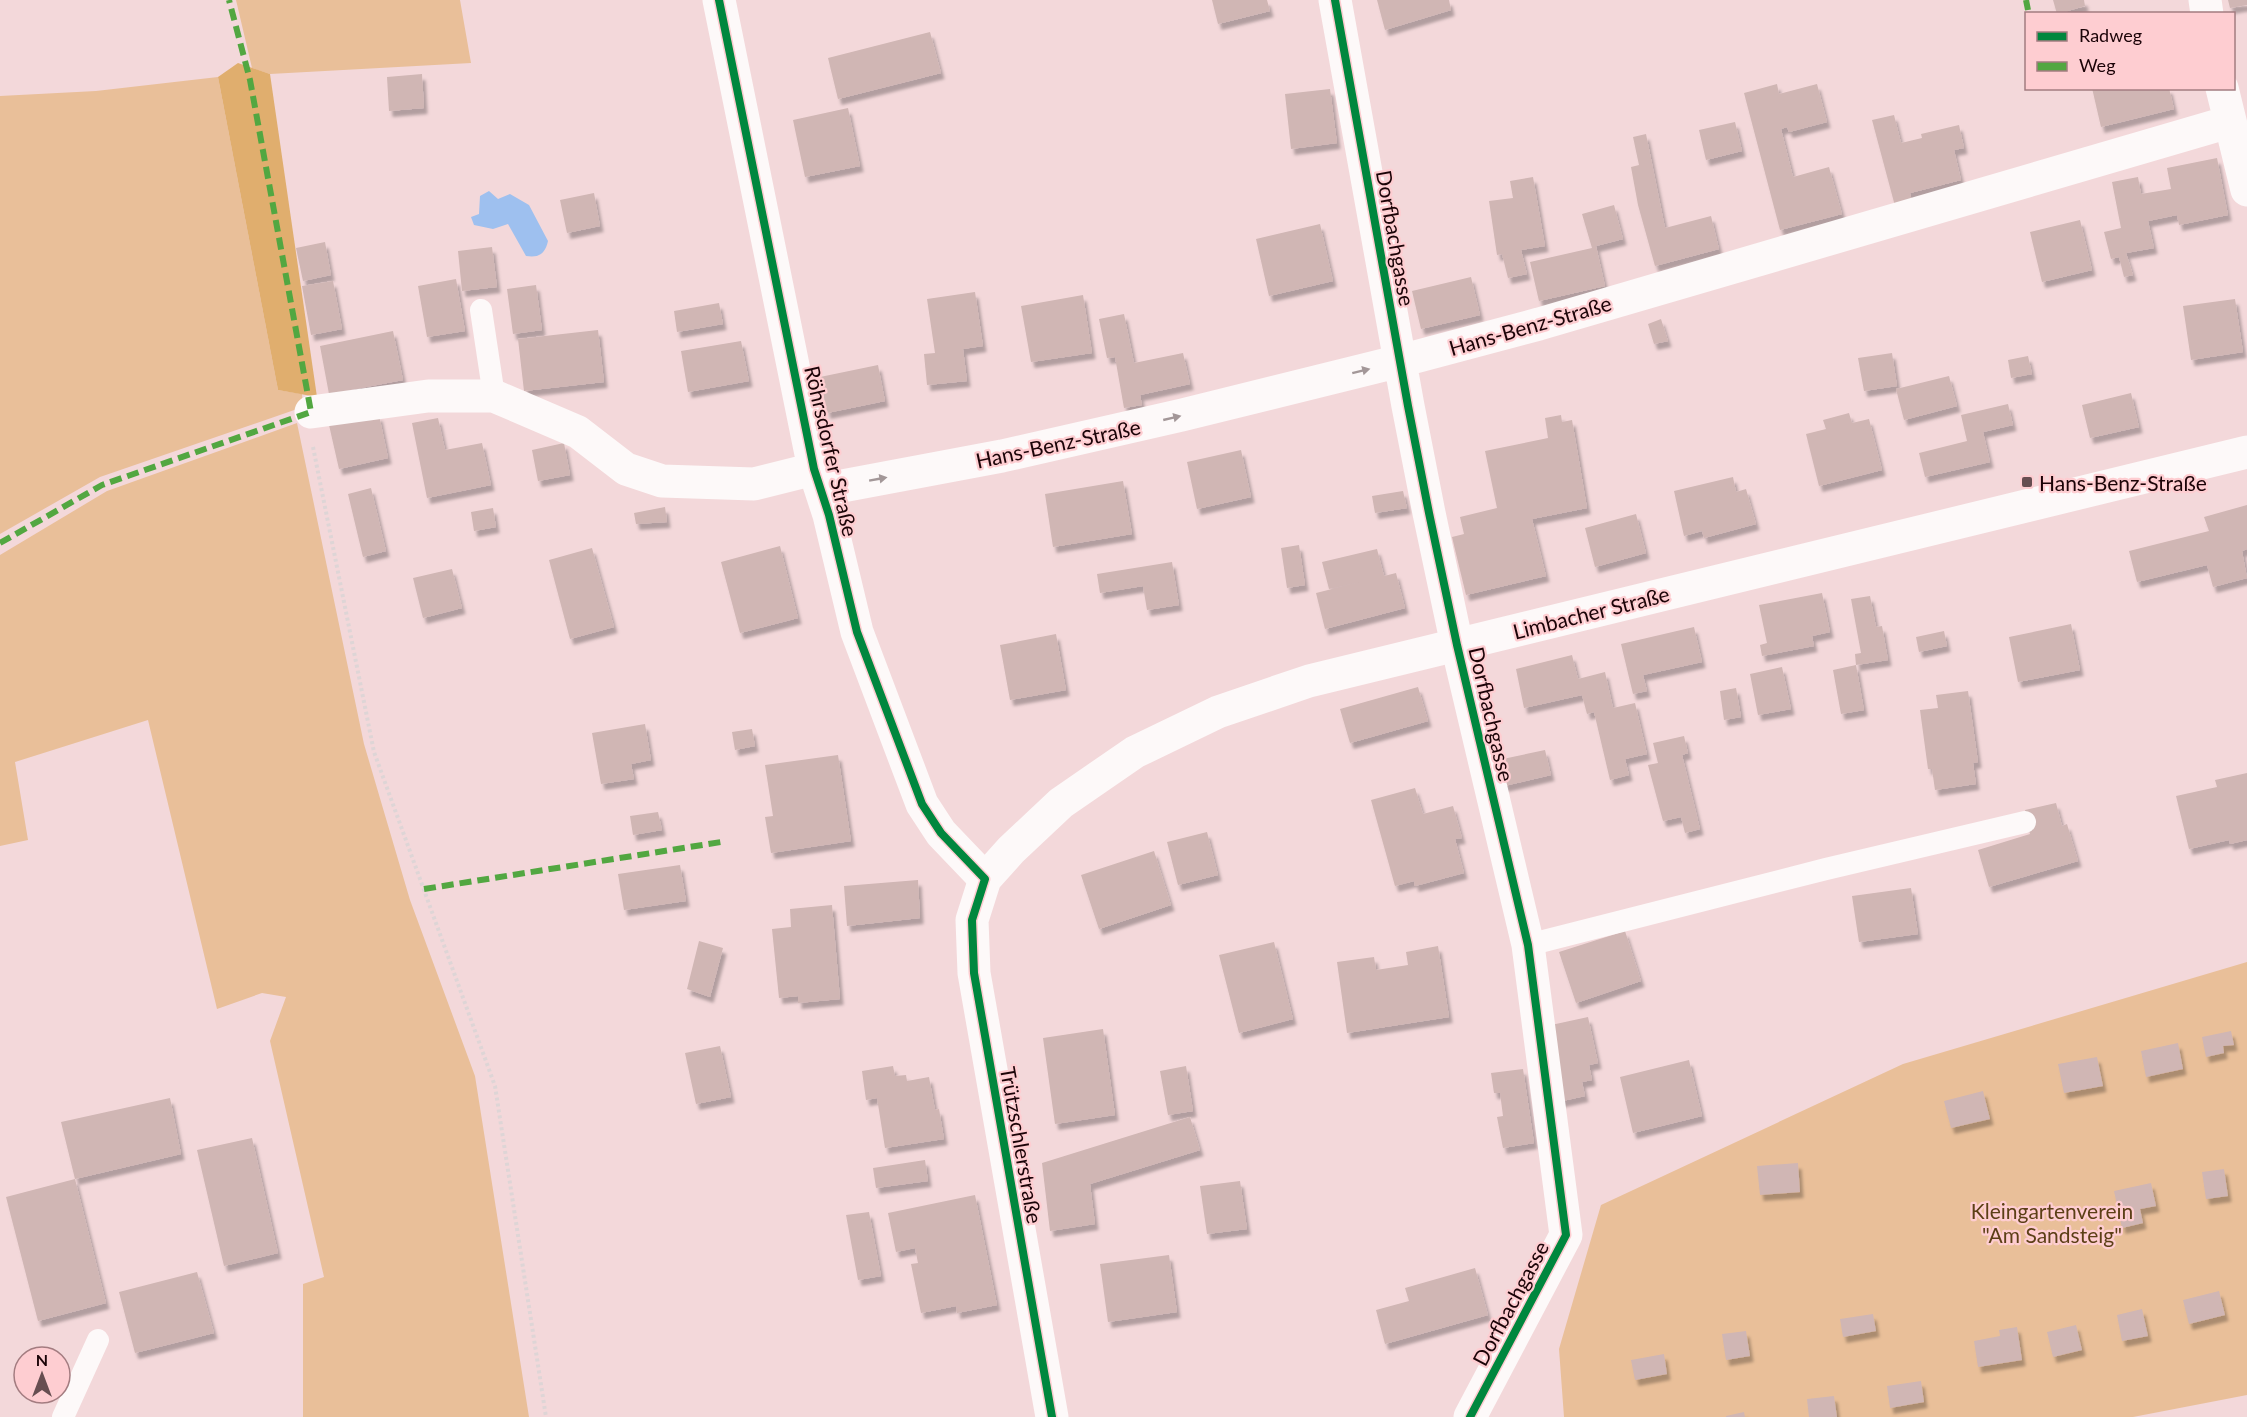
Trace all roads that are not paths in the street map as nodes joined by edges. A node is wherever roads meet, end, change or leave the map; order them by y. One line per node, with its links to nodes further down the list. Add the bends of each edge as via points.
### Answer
1 (718, 0): 11 (street, Röhrsdorfer Straße)
2 (1335, 0): 7 (street, Dorfbachgasse)
3 (2222, 90): 4 (street)
4 (2229, 122): 5 (street); 7 (street, Hans-Benz-Straße)
5 (2247, 190)
6 (481, 310): 8 (lane)
7 (1400, 361): 11 (street, Hans-Benz-Straße, one-way to 7, via 1002,456); 12 (street, Dorfbachgasse)
8 (494, 396): 9 (street, Hans-Benz-Straße, via 428,396); 11 (street, Hans-Benz-Straße, via 578,432 626,469 663,481 754,484)
9 (310, 412)
10 (2247, 452): 12 (street, Limbacher Straße)
11 (818, 480): 14 (street, Röhrsdorfer Straße, via 856,632 922,804 941,832)
12 (1457, 645): 14 (street, Limbacher Straße, via 1309,681 1218,712 1135,752 1061,803); 15 (street, Dorfbachgasse)
13 (2025, 822): 15 (lane)
14 (985, 879): 18 (street, Trützschlerstraße, via 972,920 974,973)
15 (1528, 945): 19 (street, Dorfbachgasse, via 1566,1235)
16 (98, 1340): 17 (lane)
17 (63, 1417)
18 (1052, 1417)
19 (1470, 1417)

